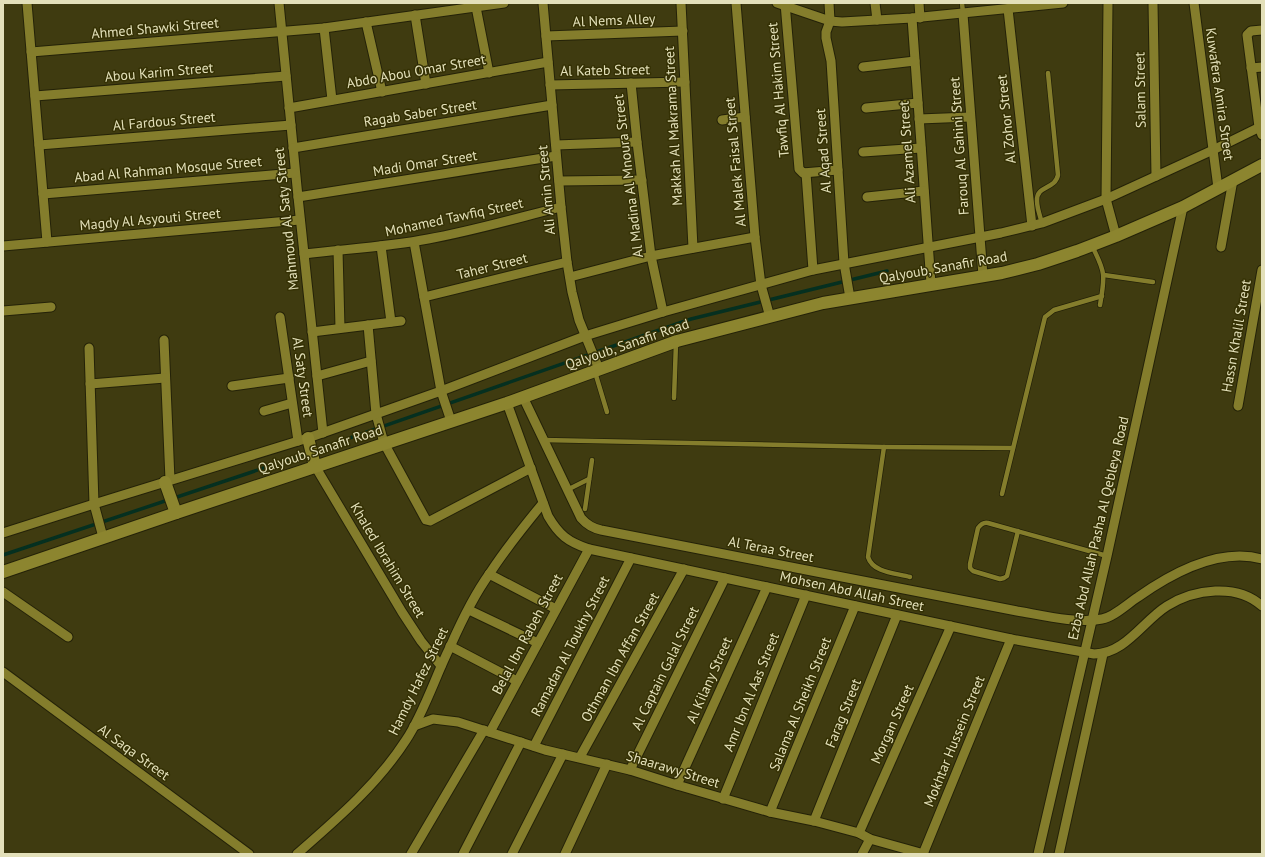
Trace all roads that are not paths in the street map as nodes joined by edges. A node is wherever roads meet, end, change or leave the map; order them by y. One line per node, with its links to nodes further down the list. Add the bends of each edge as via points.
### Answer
1 (27, 3): 30 (street)
2 (279, 3): 27 (street, Mahmoud Al Saty Street)
3 (504, 3): 17 (street, Ahmed Shawki Street)
4 (543, 3): 29 (street, Ali Amin Street)
5 (681, 3): 28 (street, Makkah Al Makrama Street)
6 (736, 3): 50 (street, Al Malek Faisal Street)
7 (829, 3): 22 (street, Al Aqad Street)
8 (875, 3): 23 (street)
9 (919, 3): 21 (street, Ali Azamel Street)
10 (962, 3): 19 (lane)
11 (1063, 3): 16 (street)
12 (1108, 3): 77 (street)
13 (1153, 3): 68 (street, Salam Street)
14 (1194, 3): 61 (street, Kuwafera Amira Street)
15 (783, 4): 22 (street); 67 (street, Tawfiq Al Hakim Street, via 799,169)
16 (1052, 4): 18 (street)
17 (476, 7): 20 (street, Ahmed Shawki Street); 36 (street)
18 (1008, 9): 19 (street); 82 (street, Al Zohor Street)
19 (963, 14): 21 (street); 51 (street, Farouq Al Gahini Street)
20 (415, 15): 24 (street, Ahmed Shawki Street); 41 (street)
21 (916, 18): 23 (street); 31 (street, Ali Azamel Street)
22 (830, 20): 23 (street); 65 (street, Al Aqad Street, via 826,38 831,61)
23 (877, 20)
24 (366, 22): 25 (street, Ahmed Shawki Street); 43 (street)
25 (324, 28): 27 (street, Ahmed Shawki Street); 45 (street)
26 (1262, 30): 35 (street, via 1251,31 1248,35)
27 (282, 31): 30 (street, Ahmed Shawki Street); 38 (street, Mahmoud Al Saty Street)
28 (683, 32): 29 (street, Al Nems Alley); 39 (street, Makkah Al Makrama Street)
29 (546, 36): 32 (street, Ali Amin Street)
30 (31, 52): 44 (street)
31 (915, 61): 34 (street); 46 (street, Ali Azamel Street)
32 (548, 62): 36 (street, Abdo Abou Omar Street); 42 (street, Ali Amin Street)
33 (1262, 67): 35 (street)
34 (863, 68)
35 (1251, 68): 55 (street)
36 (489, 73): 41 (street, Abdo Abou Omar Street)
37 (1048, 73): 81 (lane, via 1058,175 1053,185 1042,189 1037,196)
38 (286, 76): 44 (street, Abou Karim Street); 48 (street, Mahmoud Al Saty Street)
39 (685, 82): 40 (street, Al Kateb Street); 93 (street, Makkah Al Makrama Street)
40 (631, 83): 42 (street, Al Kateb Street); 56 (street, Al Madina Al Mnoura Street)
41 (426, 84): 43 (street, Abdo Abou Omar Street)
42 (550, 85): 47 (street, Ali Amin Street)
43 (382, 92): 45 (street, Abdo Abou Omar Street)
44 (35, 96): 57 (street)
45 (332, 100): 48 (street, Abdo Abou Omar Street)
46 (918, 103): 49 (street); 52 (street, Ali Azamel Street)
47 (552, 105): 58 (street, Ali Amin Street); 59 (street, Ragab Saber Street)
48 (289, 108): 54 (street, Mahmoud Al Saty Street)
49 (866, 108)
50 (745, 117): 53 (street); 84 (street, Al Malek Faisal Street)
51 (970, 117): 52 (street); 85 (street, Farouq Al Gahini Street)
52 (919, 119): 60 (street, Ali Azamel Street)
53 (722, 120)
54 (290, 125): 57 (street, Al Fardous Street); 59 (street, Mahmoud Al Saty Street)
55 (1261, 129): 61 (street, Qalyoub, Sanafir Road)
56 (637, 142): 58 (street); 69 (street, Al Madina Al Mnoura Street)
57 (39, 145): 74 (street)
58 (556, 146): 63 (street, Ali Amin Street)
59 (293, 148): 66 (street, Mahmoud Al Saty Street)
60 (921, 148): 62 (street); 73 (street, Ali Azamel Street)
61 (1213, 150): 68 (street, Qalyoub, Sanafir Road); 72 (street, Kuwafera Amira Street)
62 (863, 152)
63 (556, 156): 71 (street, Ali Amin Street); 76 (street, Madi Omar Street)
64 (1262, 164): 70 (street, Qalyoub, Sanafir Road)
65 (838, 170): 67 (street); 98 (street, Al Aqad Street)
66 (295, 173): 74 (street, Abad Al Rahman Mosque Street); 76 (street, Mahmoud Al Saty Street)
67 (805, 173): 99 (street, Tawfiq Al Hakim Street)
68 (1156, 176): 77 (street, Qalyoub, Sanafir Road)
69 (642, 180): 71 (street); 96 (street, Al Madina Al Mnoura Street)
70 (1233, 180): 72 (street, Qalyoub, Sanafir Road); 92 (street)
71 (559, 181): 78 (street, Ali Amin Street)
72 (1218, 188): 79 (street, Qalyoub, Sanafir Road)
73 (924, 191): 75 (street); 91 (street, Ali Azamel Street)
74 (43, 194): 86 (street)
75 (867, 197)
76 (298, 198): 80 (street, Mahmoud Al Saty Street)
77 (1106, 199): 81 (street, Qalyoub, Sanafir Road); 83 (street)
78 (561, 207): 87 (street, Mohamed Tawfiq Street, via 478,229); 97 (street, Ali Amin Street)
79 (1183, 207): 83 (street, Qalyoub, Sanafir Road); 165 (street, Ezba Abd Allah Pasha Al Qebleya Road)
80 (300, 220): 86 (street, Magdy Al Asyouti Street); 95 (street, Mahmoud Al Saty Street)
81 (1042, 223): 82 (street, Qalyoub, Sanafir Road)
82 (1032, 226): 85 (street, Qalyoub, Sanafir Road)
83 (1116, 236): 90 (street, Qalyoub, Sanafir Road)
84 (756, 237): 93 (street); 106 (street, Al Malek Faisal Street)
85 (980, 238): 91 (street, Qalyoub, Sanafir Road); 102 (street, Farouq Al Gahini Street)
86 (47, 242): 88 (street, Magdy Al Asyouti Street)
87 (414, 242): 89 (street, Mohamed Tawfiq Street); 109 (street)
88 (3, 246)
89 (381, 246): 94 (street, Mohamed Tawfiq Street); 119 (street)
90 (1092, 246): 101 (lane, via 1102,264); 102 (street, Qalyoub, Sanafir Road, via 1038,264)
91 (928, 247): 98 (street, Qalyoub, Sanafir Road); 105 (street, Ali Azamel Street)
92 (1221, 247)
93 (693, 248): 96 (street)
94 (338, 250): 95 (street, Mohamed Tawfiq Street); 121 (street)
95 (304, 254): 122 (street, Mahmoud Al Saty Street)
96 (651, 256): 103 (street); 114 (street, Al Madina Al Mnoura Street)
97 (567, 262): 103 (street, Ali Amin Street); 109 (street, Taher Street)
98 (844, 263): 99 (street, Qalyoub, Sanafir Road); 110 (street, Al Aqad Street)
99 (814, 270): 106 (street, Qalyoub, Sanafir Road)
100 (1262, 270): 107 (street, Hassn Khalil Street)
101 (1104, 275): 104 (lane); 108 (lane)
102 (983, 276): 105 (street, Qalyoub, Sanafir Road)
103 (570, 277): 123 (street, Ali Amin Street)
104 (1153, 282)
105 (931, 284): 110 (street, Qalyoub, Sanafir Road)
106 (761, 285): 114 (street, Qalyoub, Sanafir Road); 117 (street, Al Malek Faisal Street)
107 (1260, 288): 115 (street, Hassn Khalil Street)
108 (1102, 296): 111 (lane); 149 (lane, via 1054,310 1045,317)
109 (424, 297): 134 (street)
110 (850, 298): 117 (street, Qalyoub, Sanafir Road)
111 (1100, 305)
112 (51, 307): 113 (street)
113 (3, 311)
114 (663, 312): 123 (street, Qalyoub, Sanafir Road)
115 (1258, 313): 139 (street, Hassn Khalil Street)
116 (280, 317): 131 (street, Al Saty Street)
117 (770, 317): 125 (street, Qalyoub, Sanafir Road)
118 (401, 321): 119 (street)
119 (391, 322): 120 (street)
120 (368, 325): 121 (street); 127 (street)
121 (340, 328): 122 (street)
122 (312, 332): 129 (street, Mahmoud Al Saty Street)
123 (585, 336): 128 (street, Ali Amin Street); 134 (street, Qalyoub, Sanafir Road)
124 (164, 340): 130 (street)
125 (676, 341): 128 (street, Qalyoub, Sanafir Road); 136 (lane)
126 (89, 348): 132 (street)
127 (371, 361): 129 (street); 142 (street)
128 (596, 370): 135 (street, Qalyoub, Sanafir Road); 141 (lane)
129 (317, 376): 144 (street, Mahmoud Al Saty Street)
130 (165, 378): 132 (street); 154 (street)
131 (289, 378): 133 (street); 137 (street, Al Saty Street)
132 (90, 384): 158 (street)
133 (232, 386)
134 (441, 391): 142 (street, Qalyoub, Sanafir Road); 143 (street)
135 (523, 397): 138 (street, Qalyoub, Sanafir Road); 146 (street, Al Teraa Street)
136 (674, 398)
137 (292, 403): 140 (street); 145 (street, Al Saty Street)
138 (507, 403): 143 (street, Qalyoub, Sanafir Road); 152 (street, Mohsen Abd Allah Street)
139 (1238, 406)
140 (264, 411)
141 (607, 412)
142 (376, 414): 144 (street, Qalyoub, Sanafir Road); 147 (street)
143 (450, 421): 147 (street, Qalyoub, Sanafir Road)
144 (323, 433): 145 (street, Qalyoub, Sanafir Road)
145 (303, 440): 151 (street); 154 (street, Qalyoub, Sanafir Road)
146 (543, 440): 148 (lane); 155 (street, Al Teraa Street)
147 (384, 443): 151 (street, Qalyoub, Sanafir Road); 152 (street, via 425,519 430,521)
148 (884, 447): 149 (lane); 171 (lane, via 868,557 878,569)
149 (1013, 448): 156 (lane)
150 (592, 460): 153 (lane)
151 (315, 466): 160 (street, Qalyoub, Sanafir Road); 189 (street, Khaled Ibrahim Street, via 405,617)
152 (531, 468): 157 (street, Mohsen Abd Allah Street)
153 (590, 479): 155 (lane); 159 (lane)
154 (167, 481): 158 (street, Qalyoub, Sanafir Road); 160 (street)
155 (567, 490): 181 (street, Al Teraa Street, via 586,524 601,530 1049,617)
156 (1002, 494)
157 (543, 503): 164 (street, Mohsen Abd Allah Street, via 548,516 564,537 576,545); 170 (street, Hamdy Hafez Street)
158 (94, 504): 162 (street, Qalyoub, Sanafir Road); 163 (street)
159 (585, 509)
160 (176, 512): 163 (street, Qalyoub, Sanafir Road)
161 (1018, 531): 161 (lane, via 1007,576 1000,578 970,568 980,525 986,522); 165 (lane)
162 (3, 533)
163 (103, 537): 169 (street, Qalyoub, Sanafir Road)
164 (589, 549): 166 (street, Mohsen Abd Allah Street); 178 (street, Belal Ibn Rabeh Street)
165 (1107, 556): 181 (street, Ezba Abd Allah Pasha Al Qebleya Road)
166 (631, 558): 168 (street, Mohsen Abd Allah Street); 195 (street, Ramadan Al Toukhy Street)
167 (1262, 559): 181 (street, via 1250,555 1233,555 1192,566 1173,574 1103,619)
168 (684, 569): 172 (street, Mohsen Abd Allah Street); 197 (street, Othman Ibn Affan Street)
169 (3, 572)
170 (489, 574): 178 (street); 179 (street, Hamdy Hafez Street)
171 (910, 577)
172 (725, 578): 173 (street, Mohsen Abd Allah Street); 199 (street, Al Captain Galal Street)
173 (767, 587): 175 (street, Mohsen Abd Allah Street); 200 (street, Al Kilany Street)
174 (3, 592): 183 (street)
175 (806, 595): 176 (street, Mohsen Abd Allah Street); 201 (street, Amr Ibn Al Aas Street)
176 (855, 606): 180 (street, Mohsen Abd Allah Street); 202 (street, Salama Al Sheikh Street)
177 (1262, 606): 188 (street, via 1244,595 1227,591 1204,592 1167,606 1133,636)
178 (556, 609): 185 (street, Belal Ibn Rabeh Street)
179 (469, 610): 185 (street); 186 (street, Hamdy Hafez Street)
180 (897, 614): 182 (street, Mohsen Abd Allah Street); 203 (street, Farag Street)
181 (1093, 620): 187 (street, Ezba Abd Allah Pasha Al Qebleya Road)
182 (952, 626): 184 (street, Mohsen Abd Allah Street); 204 (street, Morgan Street)
183 (68, 637)
184 (1011, 639): 187 (street, Mohsen Abd Allah Street); 214 (street, Mokhtar Hussein Street)
185 (538, 643): 191 (street, Belal Ibn Rabeh Street)
186 (450, 646): 189 (street, Hamdy Hafez Street); 191 (street)
187 (1084, 653): 188 (street, Mohsen Abd Allah Street); 215 (street, Ezba Abd Allah Pasha Al Qebleya Road)
188 (1103, 654): 216 (street)
189 (441, 666): 192 (street, Hamdy Hafez Street)
190 (3, 672): 207 (street, Al Saqa Street)
191 (517, 682): 193 (street, Belal Ibn Rabeh Street)
192 (414, 726): 193 (street, Shaarawy Street, via 433,719 458,722); 208 (street, Hamdy Hafez Street, via 371,786)
193 (487, 731): 194 (street, Shaarawy Street); 209 (street, Belal Ibn Rabeh Street)
194 (521, 742): 195 (street, Shaarawy Street); 210 (street)
195 (534, 746): 196 (street, Shaarawy Street)
196 (563, 754): 197 (street, Shaarawy Street); 211 (street)
197 (580, 757): 198 (street, Shaarawy Street)
198 (607, 764): 199 (street, Shaarawy Street); 212 (street)
199 (630, 770): 200 (street, Shaarawy Street)
200 (677, 786): 201 (street, Shaarawy Street)
201 (722, 798): 202 (street, Shaarawy Street)
202 (770, 812): 203 (street, Shaarawy Street)
203 (814, 821): 204 (street, Shaarawy Street)
204 (859, 833): 205 (street, Shaarawy Street)
205 (870, 839): 206 (street, Shaarawy Street); 213 (street)
206 (904, 851): 214 (street, Shaarawy Street)
207 (249, 854)
208 (297, 854)
209 (411, 854)
210 (463, 854)
211 (512, 854)
212 (564, 854)
213 (862, 854)
214 (924, 854)
215 (1038, 854)
216 (1059, 854)

